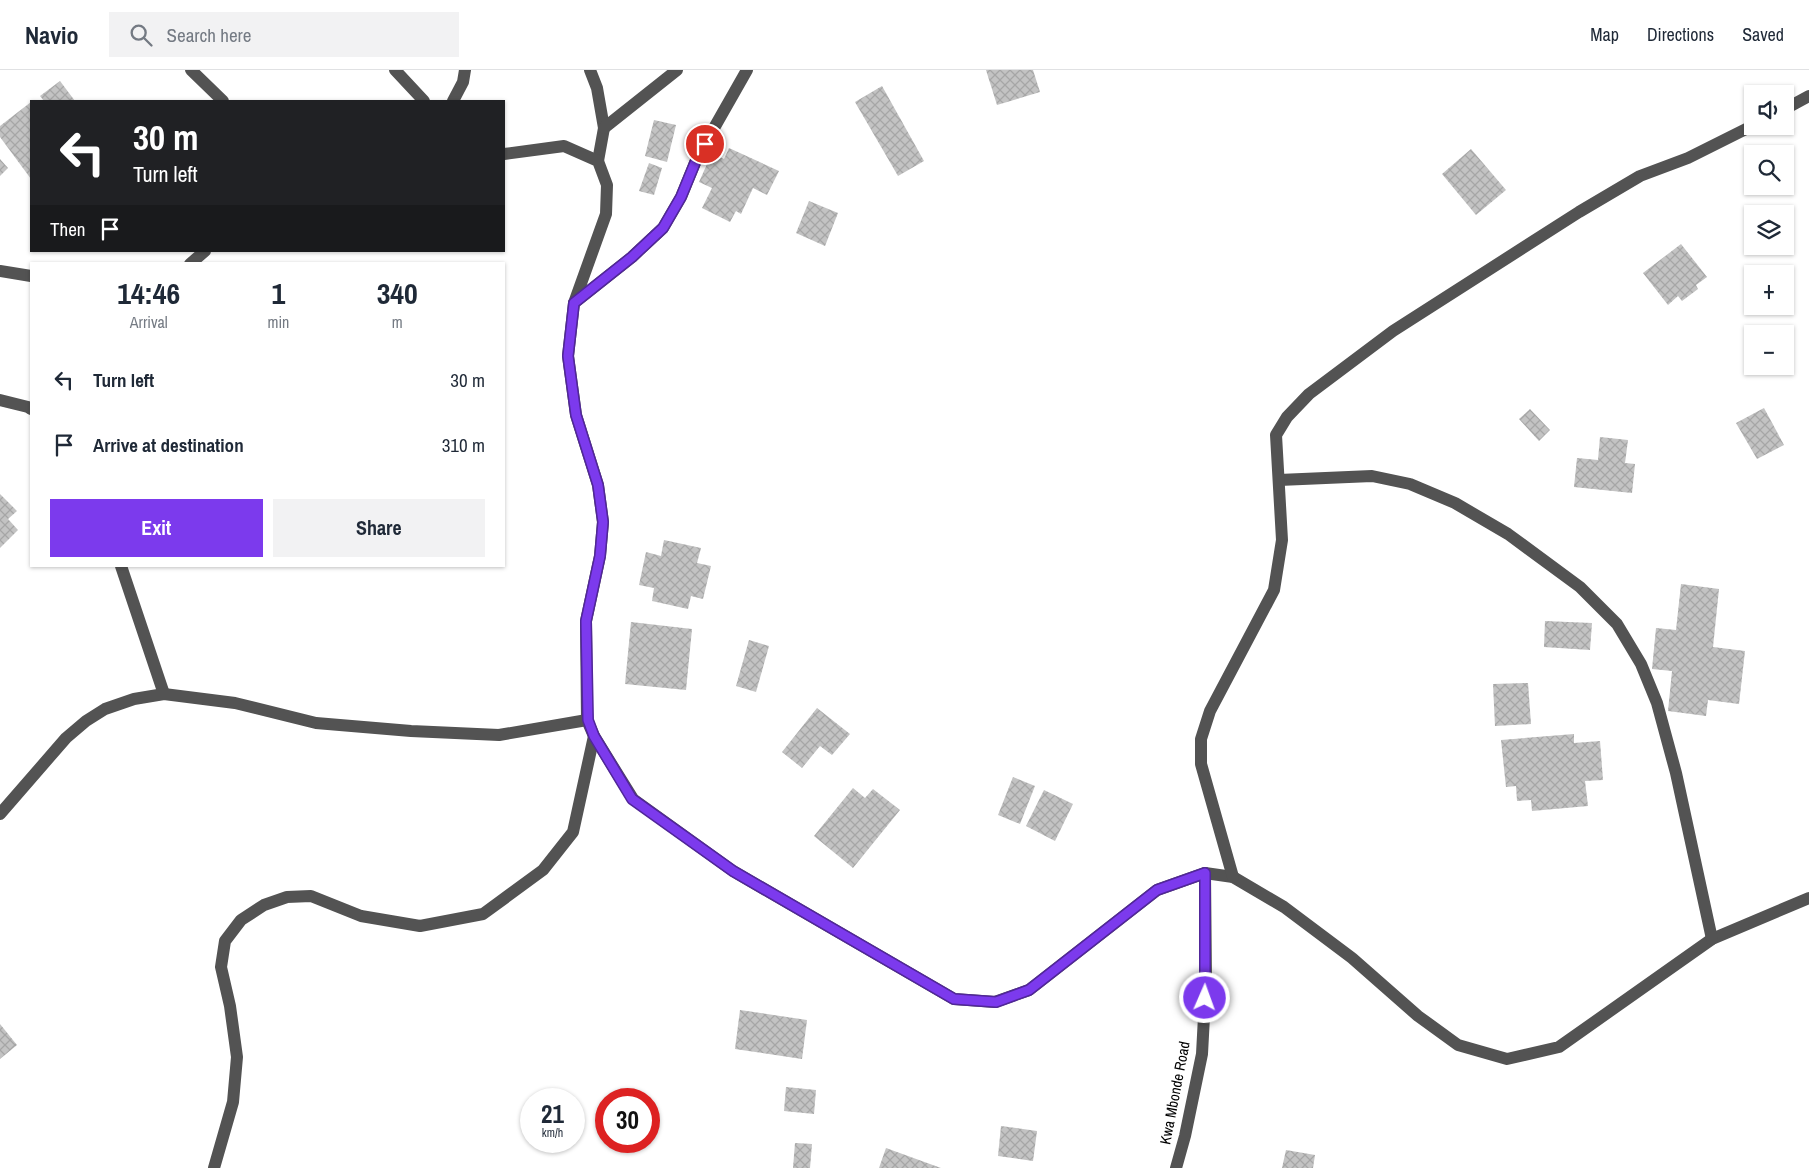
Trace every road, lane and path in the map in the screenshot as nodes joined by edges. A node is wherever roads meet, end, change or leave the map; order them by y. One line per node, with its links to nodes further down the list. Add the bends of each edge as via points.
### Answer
1 (191, 70): 8 (street)
2 (395, 70): 9 (street)
3 (465, 70): 10 (street)
4 (590, 70): 12 (street, via 597,88)
5 (677, 70): 12 (street)
6 (747, 70): 20 (street, via 697,158 681,197 663,228)
7 (1809, 96): 11 (street)
8 (222, 100)
9 (423, 100)
10 (454, 100)
11 (1794, 105)
12 (604, 128): 15 (street)
13 (1744, 130): 23 (street, via 1688,158 1640,176 1579,212 1393,331 1309,394 1287,417 1276,435)
14 (505, 154): 15 (street, via 564,146)
15 (598, 161): 20 (street, via 607,185 606,214)
16 (204, 252): 17 (street)
17 (192, 262)
18 (0, 271): 19 (street)
19 (30, 276)
20 (574, 303): 26 (street, via 568,356 576,415 598,485 603,522 600,556 586,621)
21 (0, 400): 22 (street)
22 (30, 408)
23 (1278, 480): 30 (street, via 1282,540 1274,590 1210,711 1202,739 1201,764); 32 (street, via 1372,476 1410,484 1455,503 1508,534 1580,587 1617,624 1641,664 1658,703)
24 (121, 567): 25 (street)
25 (164, 694): 26 (street, via 235,703 316,723 411,731 499,735); 28 (street, via 134,699 105,709 86,721 66,738)
26 (588, 720): 27 (street)
27 (594, 736): 29 (street, via 632,799 733,871 954,999 996,1002 1029,990 1157,890); 33 (street, via 573,832 544,870 482,914 420,926 361,916 310,896 287,897 264,905 241,920 225,941 221,967 236,1057 233,1102)
28 (0, 814)
29 (1205, 873): 30 (street); 34 (street, Kwa Mbonde Road, via 1206,979 1202,1054)
30 (1233, 877): 32 (street, via 1284,908 1352,958 1418,1016 1458,1045 1507,1059 1559,1047)
31 (1809, 898): 32 (street)
32 (1712, 939)
33 (214, 1168)
34 (1176, 1168)

